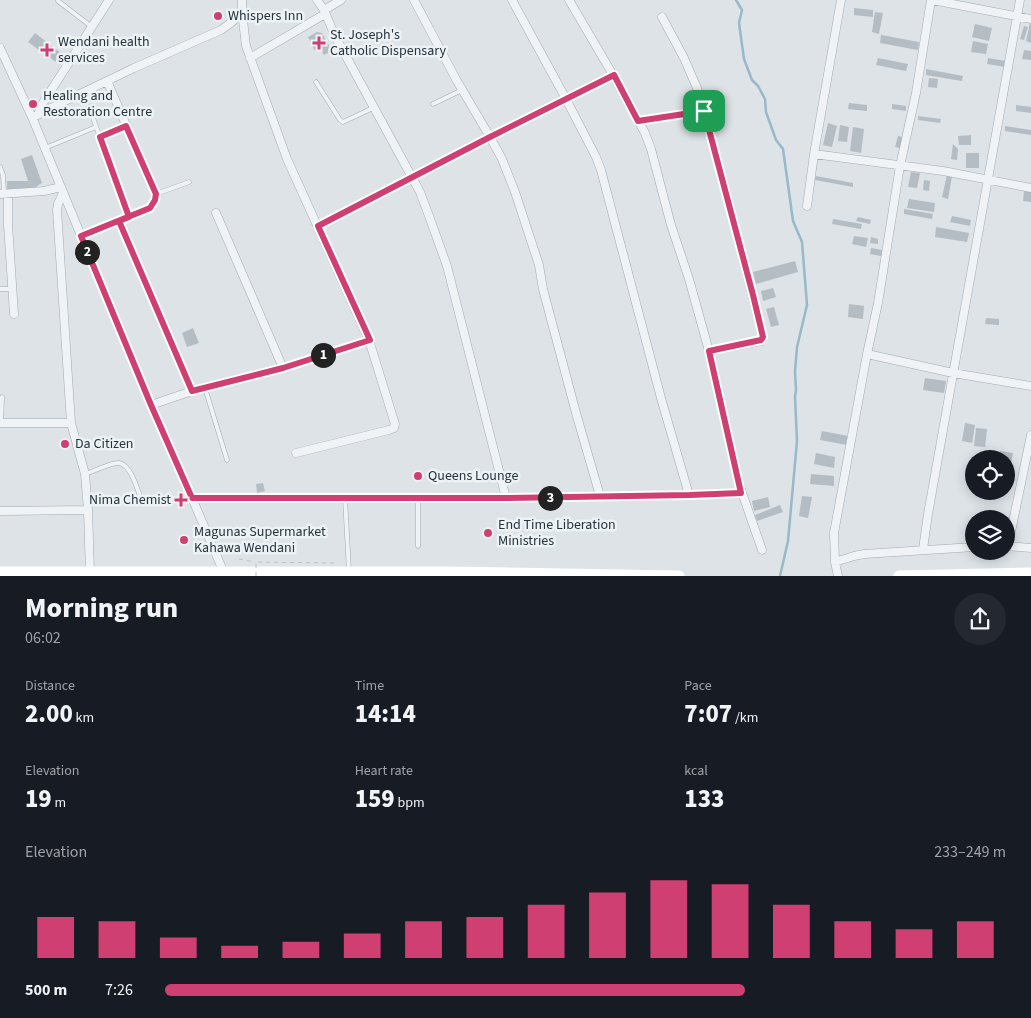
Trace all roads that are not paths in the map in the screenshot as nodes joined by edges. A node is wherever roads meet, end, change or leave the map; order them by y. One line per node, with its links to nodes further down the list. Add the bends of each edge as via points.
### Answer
1 (109, 0): 17 (street)
2 (242, 0): 12 (street)
3 (317, 0): 13 (street)
4 (341, 0): 13 (street)
5 (414, 0): 23 (street)
6 (512, 0): 24 (street)
7 (569, 0): 20 (street)
8 (841, 0): 36 (street)
9 (931, 0): 14 (street); 37 (street)
10 (1020, 0): 14 (street)
11 (58, 1): 17 (lane)
12 (242, 12): 19 (street); 21 (street, via 221,30)
13 (324, 12): 19 (street); 27 (street)
14 (1017, 16): 16 (street); 40 (street)
15 (662, 17): 28 (street, via 697,88)
16 (1031, 18)
17 (92, 27): 29 (street)
18 (0, 48): 29 (street)
19 (250, 58): 50 (street, via 287,159)
20 (614, 75): 24 (street); 30 (street)
21 (107, 81): 29 (street); 31 (street)
22 (316, 82): 27 (lane, via 343,122)
23 (463, 90): 25 (lane); 34 (street)
24 (566, 100): 34 (street); 72 (street, via 601,170)
25 (433, 104)
26 (89, 107): 32 (lane)
27 (373, 108): 39 (street)
28 (704, 111): 30 (street); 56 (street, via 763,337)
29 (35, 116): 35 (street)
30 (638, 121): 56 (street, via 651,149)
31 (126, 126): 33 (lane); 45 (street)
32 (96, 127): 33 (lane); 35 (lane)
33 (100, 137): 48 (lane)
34 (490, 137): 39 (street); 73 (street, via 502,160 539,265)
35 (45, 148): 43 (street)
36 (814, 154): 37 (street); 46 (street)
37 (900, 166): 40 (street); 57 (street)
38 (0, 167): 44 (lane)
39 (412, 178): 50 (street); 78 (street, via 430,216 447,266)
40 (988, 179): 42 (street); 59 (street)
41 (189, 182): 45 (lane)
42 (1031, 188)
43 (62, 190): 44 (street); 51 (street); 66 (street, via 58,210)
44 (4, 194): 53 (street)
45 (156, 194): 48 (street, via 150,208)
46 (807, 206)
47 (216, 213): 58 (street)
48 (129, 217): 49 (street)
49 (119, 221): 51 (street); 62 (street)
50 (318, 226): 55 (street)
51 (81, 236): 64 (street)
52 (0, 289): 53 (lane)
53 (13, 289): 54 (street)
54 (14, 314)
55 (370, 340): 58 (street); 68 (street, via 394,428)
56 (709, 351): 71 (street)
57 (867, 354): 59 (street); 88 (street, via 834,533)
58 (283, 368): 61 (street)
59 (953, 373): 60 (street); 86 (street)
60 (1031, 386)
61 (205, 388): 62 (street); 69 (lane)
62 (192, 391): 64 (street)
63 (2, 397): 65 (lane)
64 (151, 405): 75 (street)
65 (1, 423): 66 (street)
66 (71, 423): 70 (street)
67 (1031, 435): 80 (street)
68 (296, 453)
69 (227, 460)
70 (85, 474): 74 (lane, via 119,463 129,470); 79 (street)
71 (741, 493): 72 (street); 87 (street)
72 (690, 495): 73 (street)
73 (600, 496): 78 (street)
74 (141, 498)
75 (192, 498): 76 (street); 91 (street)
76 (345, 498): 77 (street); 92 (lane)
77 (418, 498): 78 (street); 82 (lane)
78 (506, 498)
79 (88, 510): 81 (street); 90 (street)
80 (1015, 510)
81 (0, 511)
82 (418, 546)
83 (965, 547): 86 (street)
84 (1015, 547): 85 (street)
85 (1031, 548)
86 (924, 549): 88 (street, via 864,554)
87 (762, 550)
88 (835, 562): 95 (street)
89 (0, 572): 90 (main road)
90 (90, 573): 91 (main road)
91 (224, 573): 92 (main road)
92 (349, 573): 94 (main road)
93 (1031, 573): 96 (main road)
94 (679, 576)
95 (838, 576)
96 (899, 576)

